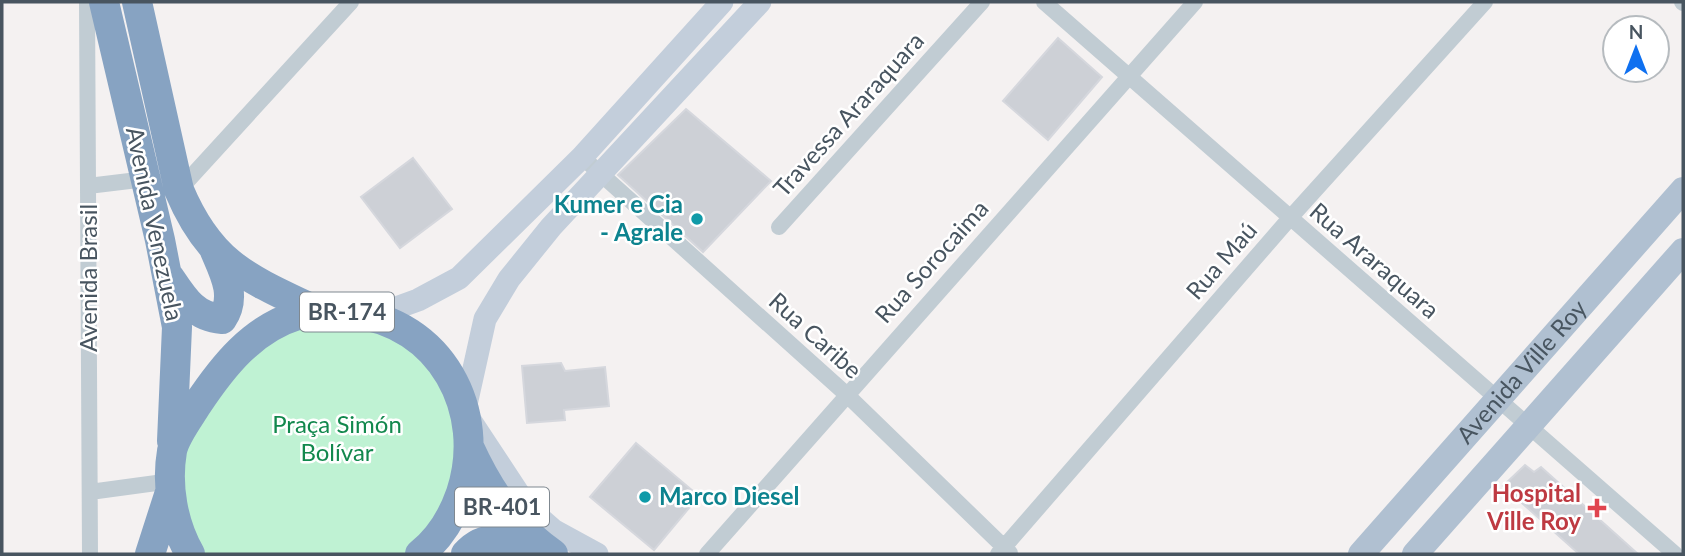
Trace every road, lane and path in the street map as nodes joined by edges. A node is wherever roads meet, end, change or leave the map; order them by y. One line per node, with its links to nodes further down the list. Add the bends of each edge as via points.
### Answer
1 (87, 2): 15 (street, Avenida Brasil)
2 (104, 2): 14 (highway, Avenida Venezuela / BR-174)
3 (137, 2): 16 (highway, Avenida Venezuela / BR-174)
4 (351, 2): 16 (street)
5 (722, 2): 12 (main road)
6 (760, 2): 13 (main road)
7 (982, 2): 19 (street, Travessa Araraquara)
8 (1044, 2): 11 (street, Rua Araraquara)
9 (1195, 2): 11 (street, Rua Sorocaima)
10 (1485, 2): 18 (street, Rua Maú)
11 (1128, 75): 18 (street, Rua Araraquara); 25 (street, Rua Sorocaima)
12 (582, 157): 13 (street, Rua Caribe); 24 (main road, via 458,278 418,300)
13 (601, 176): 25 (street, Rua Caribe); 27 (main road, via 551,227 509,279 485,319)
14 (146, 179): 15 (street); 22 (highway, Avenida Venezuela / BR-174)
15 (88, 186): 32 (street, Avenida Brasil)
16 (179, 190): 20 (highway, Avenida Venezuela / BR-174, via 191,218)
17 (1683, 190): 26 (main road, Avenida Ville Roy)
18 (1290, 218): 26 (street, Rua Araraquara); 34 (street, Rua Maú)
19 (779, 227)
20 (215, 251): 22 (highway, via 230,296 222,319 206,318 194,310); 23 (highway, Avenida Venezuela / BR-174, via 232,268)
21 (1683, 251): 28 (main road, Avenida Ville Roy)
22 (166, 272): 30 (highway, Avenida Venezuela / BR-174, via 177,327)
23 (317, 311): 24 (highway, BR-174); 30 (highway, BR-174, via 257,335 233,355)
24 (374, 316): 27 (highway, BR-174, via 407,331 435,354 456,384)
25 (846, 394): 34 (street, Rua Caribe); 41 (street, Rua Sorocaima)
26 (1497, 398): 28 (street, Rua Araraquara); 42 (main road, Avenida Ville Roy)
27 (466, 413): 29 (highway, BR-174)
28 (1528, 427): 43 (main road, Avenida Ville Roy); 44 (street, Rua Araraquara)
29 (477, 446): 37 (highway, BR-174, via 454,513); 39 (highway, BR-401, via 489,489 530,538); 40 (main road, via 528,508 553,530)
30 (172, 449): 31 (highway, BR-174)
31 (171, 486): 32 (street); 33 (highway, BR-174); 36 (highway, BR-174, via 178,532)
32 (90, 492): 35 (street, Avenida Brasil)
33 (154, 541)
34 (1005, 552)
35 (90, 554)
36 (190, 554)
37 (420, 554)
38 (466, 554): 39 (highway, via 476,542 492,538)
39 (551, 554)
40 (597, 554)
41 (707, 554)
42 (1361, 554)
43 (1415, 554)
44 (1675, 554)

